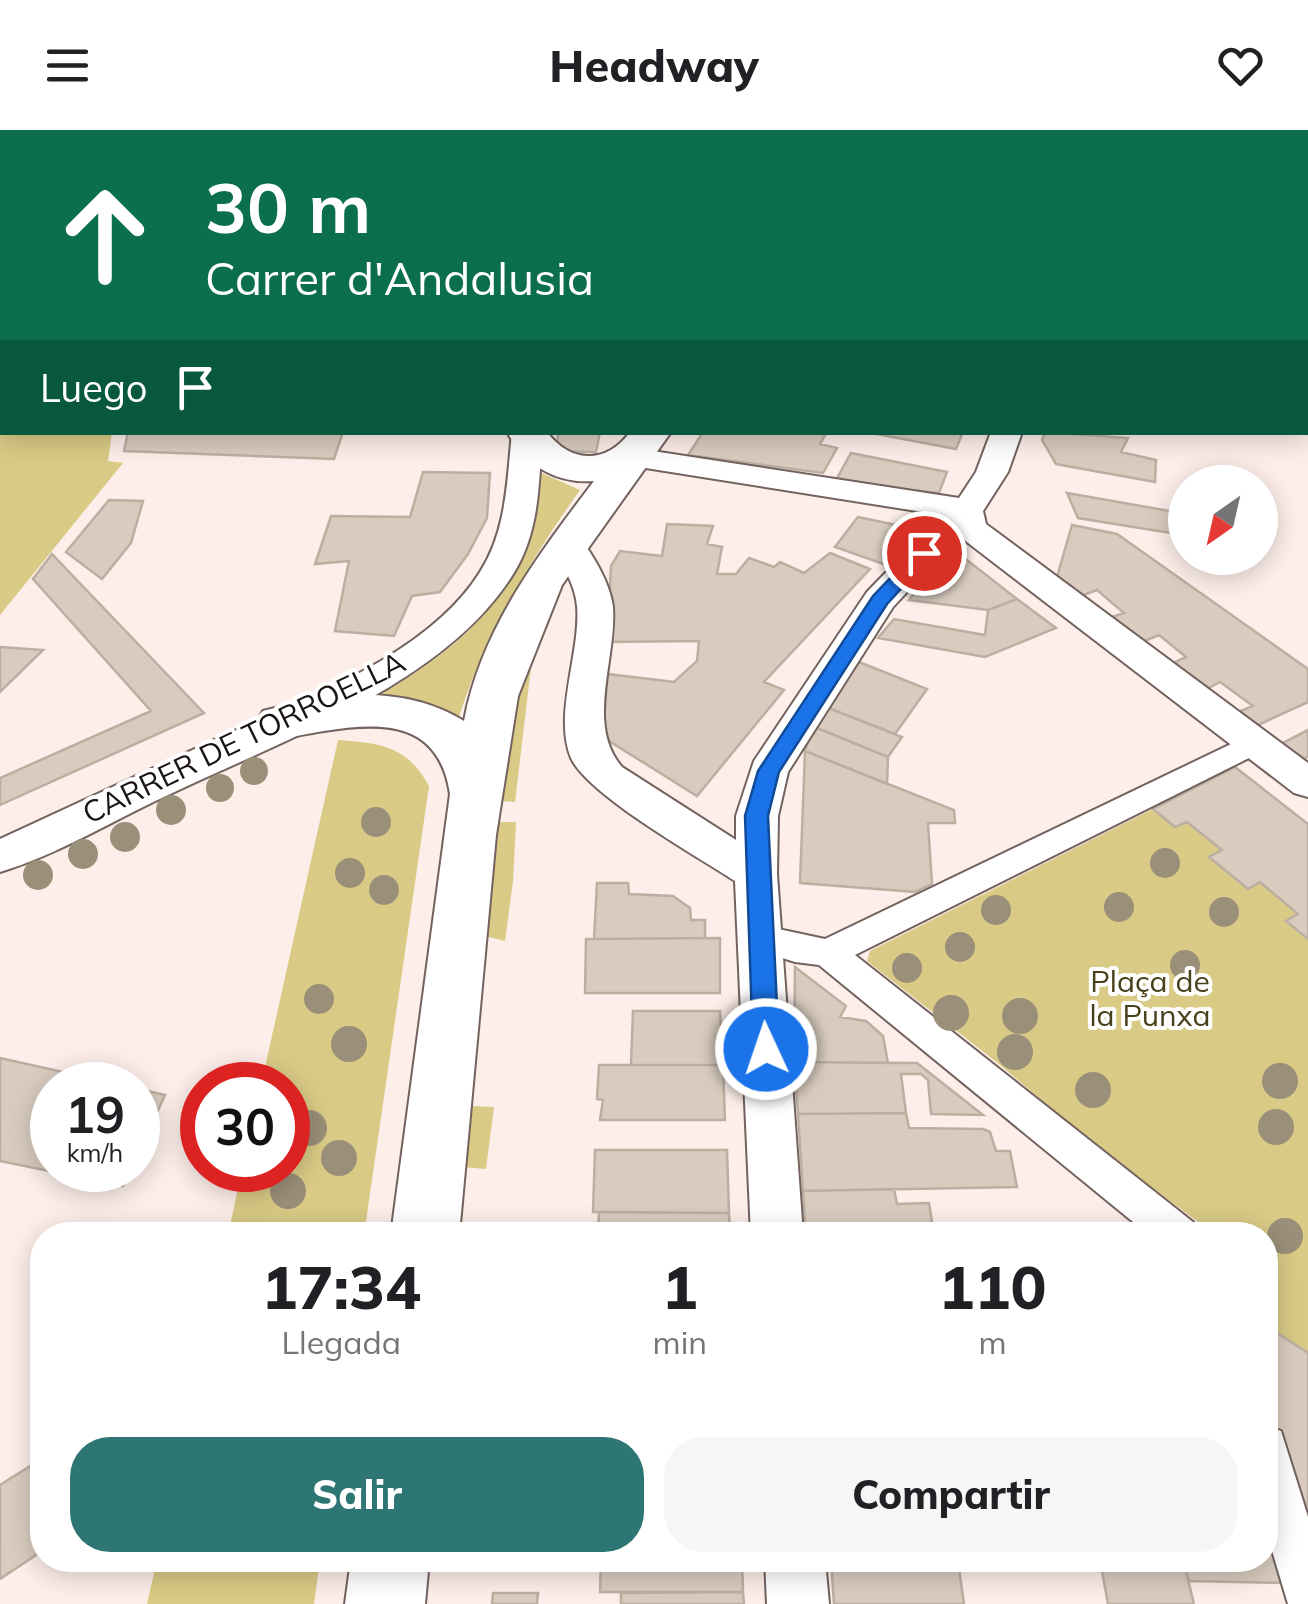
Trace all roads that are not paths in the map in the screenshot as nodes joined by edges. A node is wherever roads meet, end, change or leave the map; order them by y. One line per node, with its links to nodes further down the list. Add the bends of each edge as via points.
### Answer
1 (527, 435): 7 (street, CARRER DE TORROELLA, via 516,526 487,587 460,619 372,682)
2 (529, 435): 4 (street, CARRER DE TORROELLA, via 549,460 592,472)
3 (1005, 435): 5 (street, via 992,472)
4 (642, 445): 5 (street); 6 (street)
5 (966, 508): 8 (street, via 970,528); 12 (street, via 880,600 768,771 756,816)
6 (567, 543): 10 (street, via 524,616 493,696); 12 (street, via 595,606 585,730 590,756 608,777)
7 (280, 724): 10 (street, via 361,710 426,722 451,736 468,757); 11 (street, CARRER DE TORROELLA)
8 (1254, 742): 9 (street); 14 (street)
9 (1308, 783)
10 (477, 799): 15 (street)
11 (0, 857)
12 (756, 874): 13 (street)
13 (760, 938): 14 (street); 16 (street)
14 (828, 953): 17 (street)
15 (427, 1222)
16 (776, 1222)
17 (1164, 1222)
18 (1278, 1492): 21 (street)
19 (389, 1572): 22 (street)
20 (796, 1572): 23 (street)
21 (1308, 1596)
22 (385, 1604)
23 (798, 1604)

